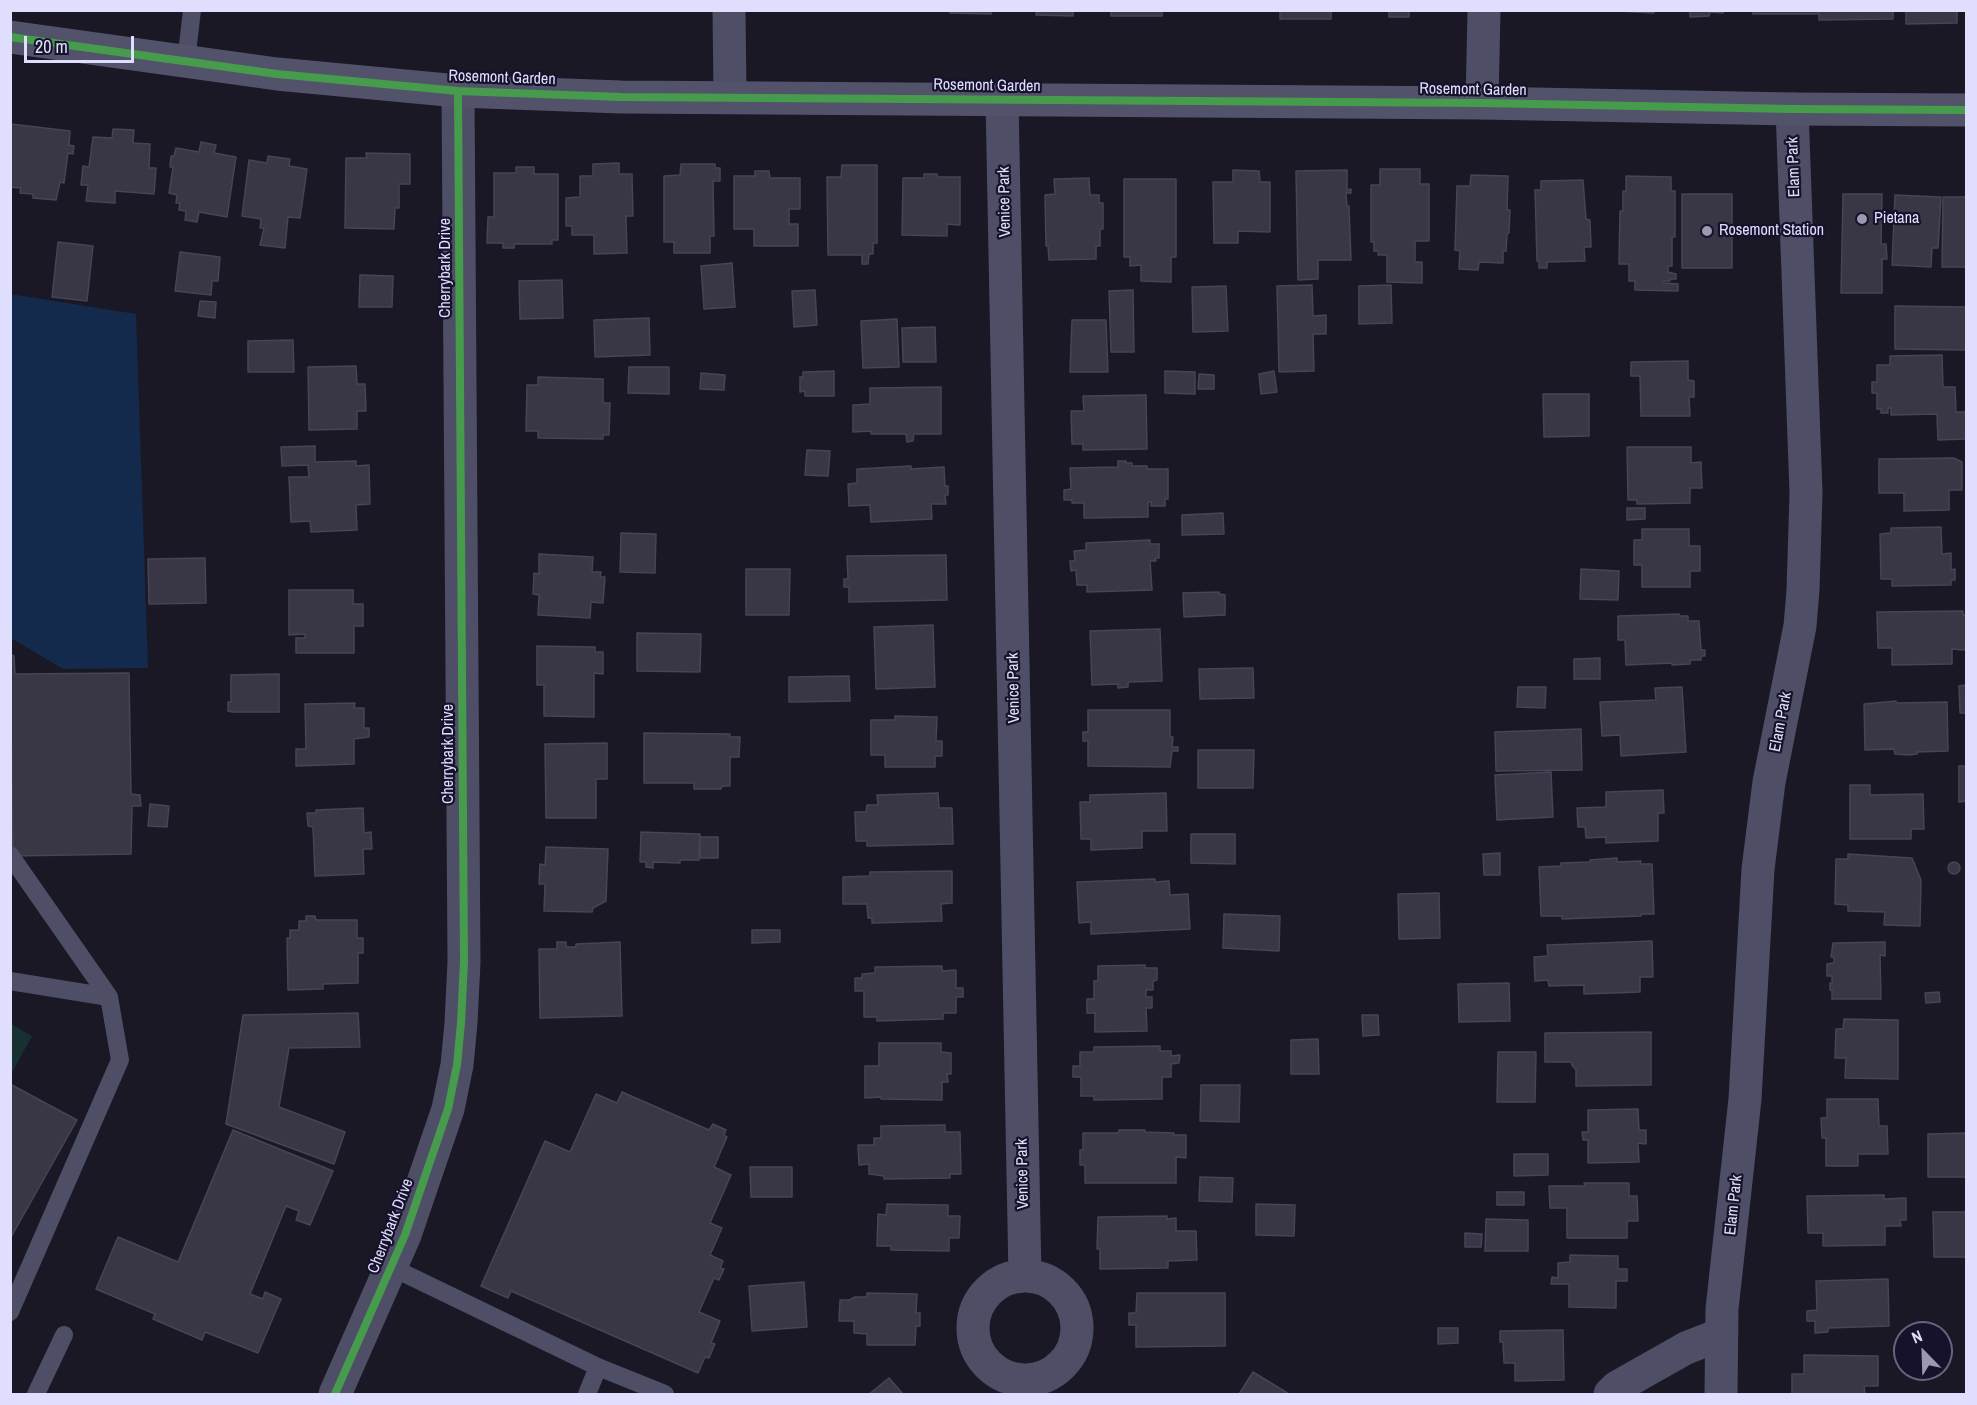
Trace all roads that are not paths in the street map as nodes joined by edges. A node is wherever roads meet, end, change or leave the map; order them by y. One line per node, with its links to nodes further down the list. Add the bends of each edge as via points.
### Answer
1 (192, 10): 5 (lane)
2 (729, 10): 7 (street)
3 (1484, 10): 9 (street)
4 (10, 37): 5 (street, Rosemont Garden)
5 (186, 62): 6 (street, Rosemont Garden)
6 (458, 91): 7 (street, Rosemont Garden); 15 (street, Cherrybark Drive, via 464,950 461,1023 448,1109)
7 (730, 97): 8 (street, Rosemont Garden)
8 (1002, 100): 9 (street, Rosemont Garden); 16 (street, Venice Park)
9 (1482, 103): 10 (street, Rosemont Garden)
10 (1792, 109): 11 (street, Rosemont Garden); 18 (street, Elam Park, via 1806,493 1803,590 1758,869 1745,1099)
11 (1966, 110)
12 (10, 855): 14 (lane)
13 (10, 981): 14 (lane)
14 (109, 997): 17 (lane, via 120,1060)
15 (391, 1267): 20 (lane); 22 (street, Cherrybark Drive)
16 (1026, 1276)
17 (10, 1312)
18 (1722, 1334): 25 (street, via 1686,1348 1617,1387); 26 (street, Elam Park)
19 (64, 1335): 21 (lane)
20 (598, 1367): 23 (lane); 24 (lane)
21 (36, 1395)
22 (335, 1395)
23 (587, 1395)
24 (665, 1395)
25 (1610, 1395)
26 (1721, 1395)

